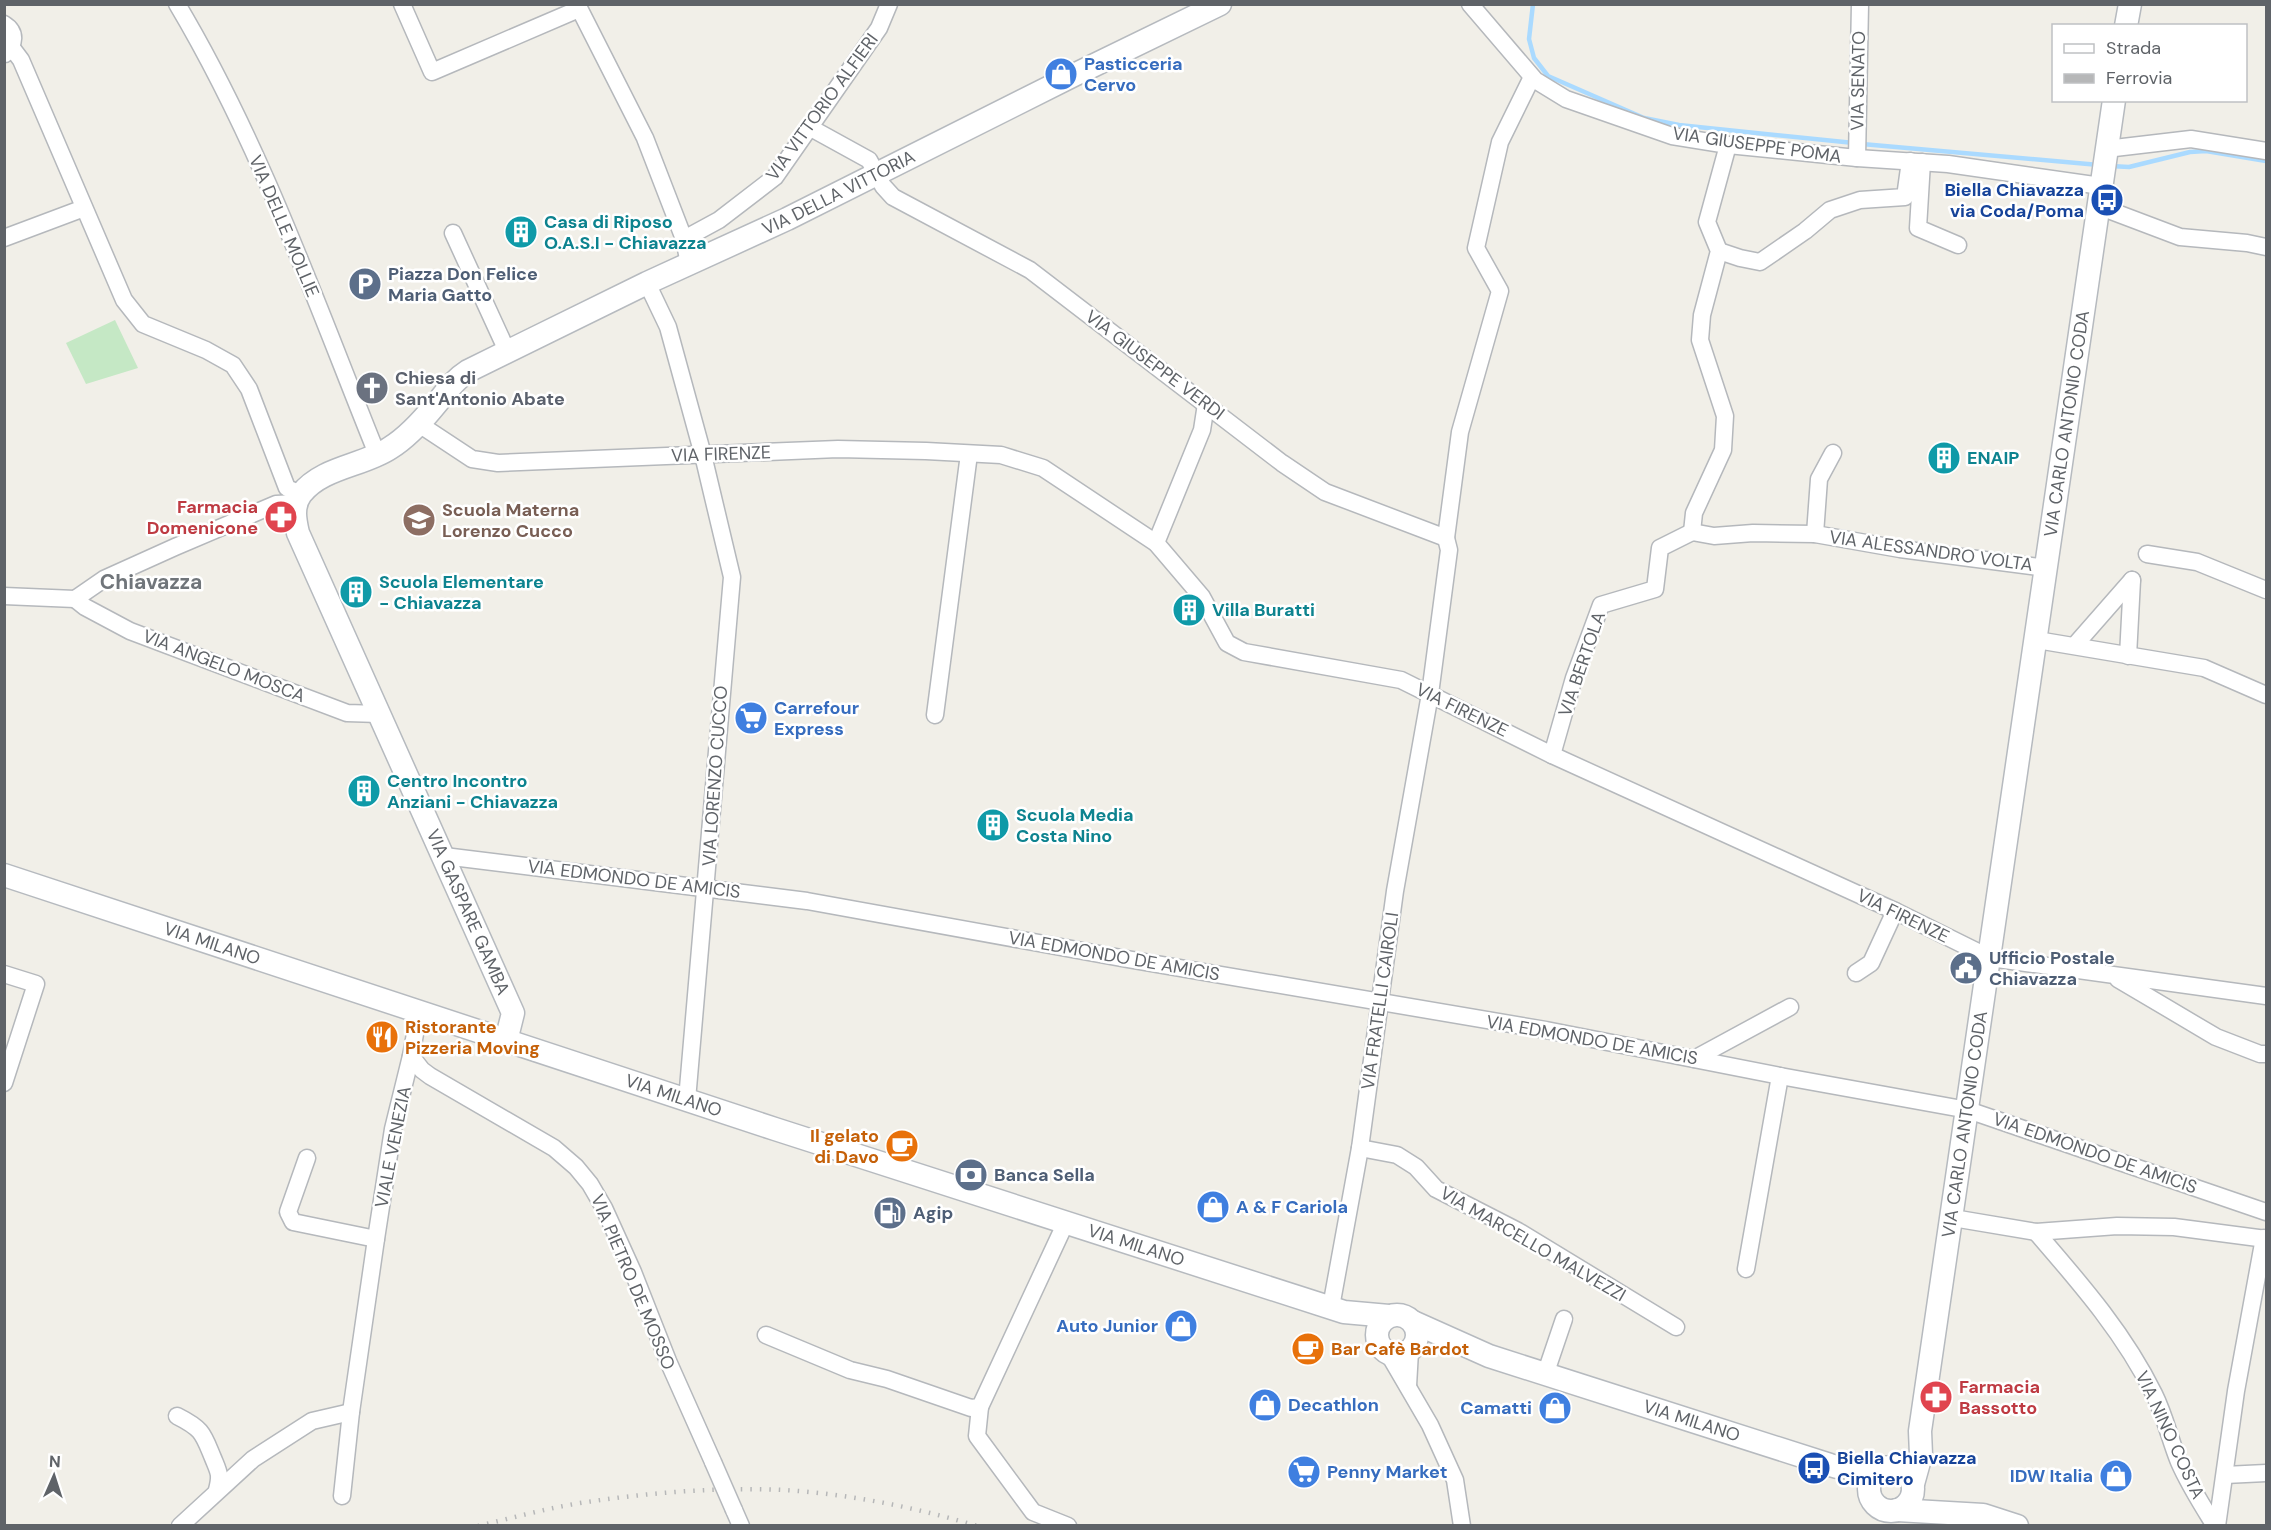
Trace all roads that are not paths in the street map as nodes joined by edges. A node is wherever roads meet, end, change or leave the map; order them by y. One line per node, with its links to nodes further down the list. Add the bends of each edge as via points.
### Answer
1 (177, 4): 35 (street, VIA DELLE MOLLIE, via 202,47 275,199)
2 (402, 4): 8 (street, via 432,72)
3 (1220, 4): 20 (street, VIA DELLA VITTORIA)
4 (1470, 4): 12 (street, VIA GIUSEPPE POMA)
5 (1860, 4): 18 (street, VIA SENATO)
6 (2130, 4): 10 (street)
7 (888, 5): 14 (street, VIA VITTORIO ALFIERI, via 879,28)
8 (578, 7): 25 (street, via 645,138)
9 (4, 24): 11 (street, via 14,37)
10 (2127, 24)
11 (8, 51): 22 (street, via 21,60)
12 (1532, 77): 15 (street, VIA GIUSEPPE POMA, via 1566,99 1672,136); 41 (street, via 1500,142 1476,248 1500,291 1460,432)
13 (2114, 102): 16 (street, VIA CARLO ANTONIO CODA)
14 (809, 127): 20 (street, VIA GIUSEPPE VERDI, via 869,160); 25 (street, VIA VITTORIO ALFIERI, via 775,177 719,220)
15 (1728, 145): 18 (street, VIA GIUSEPPE POMA); 28 (street, via 1707,222)
16 (2106, 149): 17 (street, via 2191,139); 21 (street, VIA CARLO ANTONIO CODA)
17 (2266, 150)
18 (1857, 158): 19 (street, VIA GIUSEPPE POMA)
19 (1916, 162): 21 (street, VIA GIUSEPPE POMA, via 1947,164); 26 (street, via 1918,228); 28 (street, via 1905,197 1860,200 1830,210 1761,262)
20 (877, 173): 29 (street, VIA DELLA VITTORIA); 32 (street, VIA GIUSEPPE VERDI, via 893,197 1030,270)
21 (2099, 196): 27 (street, via 2180,237); 44 (street, VIA CARLO ANTONIO CODA)
22 (84, 208): 24 (street); 38 (street, via 124,300 143,324 233,365 249,389 287,488)
23 (453, 233): 31 (street)
24 (4, 238)
25 (684, 239): 29 (street)
26 (1958, 245)
27 (2266, 247)
28 (1719, 251): 39 (street, via 1702,315 1700,340 1725,416 1723,450 1694,513)
29 (689, 264): 30 (street, VIA DELLA VITTORIA)
30 (647, 283): 31 (street, VIA DELLA VITTORIA); 37 (street, VIA LORENZO CUCCO, via 668,327)
31 (507, 351): 33 (street, VIA DELLA VITTORIA, via 455,379)
32 (1206, 404): 41 (street, VIA GIUSEPPE VERDI, via 1325,492); 42 (street, via 1202,430)
33 (420, 424): 35 (street, via 390,449); 37 (street, VIA FIRENZE, via 472,459 498,463)
34 (1833, 453): 40 (street, VIA ALESSANDRO VOLTA, via 1819,479)
35 (377, 454): 38 (street, via 315,481)
36 (969, 454): 37 (street, VIA FIRENZE, via 838,449); 42 (street, VIA FIRENZE, via 1001,455 1043,468); 54 (street)
37 (703, 455): 58 (street, VIA LORENZO CUCCO, via 732,577)
38 (299, 498): 47 (street, via 276,504 104,579); 53 (street, VIA GASPARE GAMBA, via 294,515 298,533)
39 (1692, 531): 40 (street, VIA ALESSANDRO VOLTA, via 1714,537); 55 (street, VIA BERTOLA, via 1660,548 1655,589 1601,605)
40 (1815, 534): 44 (street, VIA ALESSANDRO VOLTA)
41 (1446, 538): 51 (street, via 1449,550)
42 (1156, 543): 51 (street, VIA FIRENZE, via 1202,597 1227,643 1244,652 1383,675)
43 (2147, 554): 45 (street, via 2197,562)
44 (2047, 568): 48 (street, VIA CARLO ANTONIO CODA)
45 (2266, 590)
46 (4, 596): 47 (street)
47 (75, 599): 53 (street, VIA ANGELO MOSCA, via 130,631 347,713)
48 (2037, 640): 49 (street); 60 (street, VIA CARLO ANTONIO CODA)
49 (2075, 645): 50 (street); 50 (street, via 2132,580)
50 (2128, 656): 52 (street, via 2204,668)
51 (1430, 694): 55 (street, VIA FIRENZE); 65 (street, VIA FRATELLI CAIROLI)
52 (2266, 695)
53 (379, 714): 56 (street, VIA GASPARE GAMBA)
54 (935, 715)
55 (1552, 755): 59 (street, VIA FIRENZE)
56 (444, 856): 58 (street, VIA EDMONDO DE AMICIS); 68 (street, VIA GASPARE GAMBA, via 513,1013)
57 (4, 875): 67 (street, VIA MILANO)
58 (707, 888): 65 (street, VIA EDMONDO DE AMICIS, via 807,901); 75 (street, VIA LORENZO CUCCO)
59 (1895, 911): 60 (street, VIA FIRENZE); 61 (street, via 1871,963)
60 (1989, 958): 63 (street, VIA FIRENZE); 76 (street, VIA CARLO ANTONIO CODA)
61 (1856, 973)
62 (4, 974): 69 (street, via 36,984)
63 (2111, 974): 64 (street, VIA FIRENZE); 70 (street, via 2216,1037)
64 (2266, 996)
65 (1379, 1003): 72 (street, VIA EDMONDO DE AMICIS); 77 (street, VIA FRATELLI CAIROLI)
66 (1790, 1007): 72 (street)
67 (419, 1012): 68 (street, VIA MILANO); 71 (street)
68 (506, 1041): 75 (street, VIA MILANO)
69 (9, 1052): 74 (street)
70 (2266, 1054)
71 (411, 1056): 83 (street, VIALE VENEZIA, via 393,1129); 108 (street, VIA PIETRO DE MOSSO, bridge, via 430,1076 554,1148 590,1184 633,1272)
72 (1694, 1059): 73 (street, VIA EDMONDO DE AMICIS)
73 (1780, 1076): 76 (street, VIA EDMONDO DE AMICIS); 85 (street)
74 (4, 1083)
75 (687, 1100): 81 (street, VIA MILANO)
76 (1968, 1110): 79 (street, VIA EDMONDO DE AMICIS); 80 (street, VIA CARLO ANTONIO CODA)
77 (1360, 1148): 86 (street, VIA FRATELLI CAIROLI); 88 (street, VIA MARCELLO MALVEZZI, via 1397,1155 1416,1167 1436,1190 1518,1231)
78 (307, 1158): 83 (street, via 288,1212 293,1222)
79 (2266, 1212)
80 (1953, 1218): 82 (street); 96 (street, VIA CARLO ANTONIO CODA)
81 (1066, 1222): 86 (street, VIA MILANO); 93 (street)
82 (2036, 1232): 84 (street, via 2117,1226 2174,1227); 112 (street, VIA NINO COSTA, via 2109,1319 2131,1354 2154,1394 2179,1462)
83 (376, 1239): 94 (street, VIALE VENEZIA)
84 (2265, 1239): 100 (street, via 2236,1391)
85 (1746, 1269)
86 (1338, 1309): 90 (street, VIA MILANO)
87 (1563, 1319): 92 (street)
88 (1676, 1327)
89 (766, 1335): 93 (street, via 850,1370 971,1408)
90 (1396, 1340): 91 (street, VIA MILANO); 91 (street, VIA MILANO, via 1417,1333 1413,1322); 110 (street, via 1408,1387 1455,1480)
91 (1489, 1356): 92 (street, VIA MILANO)
92 (1545, 1375): 97 (street, VIA MILANO)
93 (980, 1407): 109 (street, via 977,1436 1026,1503 1033,1512)
94 (351, 1412): 102 (street, via 312,1421 253,1459); 104 (street, VIALE VENEZIA)
95 (177, 1416): 102 (street, via 206,1436 221,1474)
96 (1920, 1431): 98 (street, VIA CARLO ANTONIO CODA, via 1908,1455); 101 (street, VIA CARLO ANTONIO CODA, via 1921,1455)
97 (1837, 1467): 98 (street, VIA MILANO); 103 (street, VIA MILANO)
98 (1890, 1467): 101 (street, via 1908,1474); 103 (street, via 1873,1477)
99 (2266, 1473): 100 (street)
100 (2225, 1475): 112 (street)
101 (1913, 1488): 105 (street, via 1908,1503); 106 (street)
102 (218, 1490): 107 (street)
103 (1870, 1493): 105 (street, VIA MILANO, via 1877,1505)
104 (342, 1496)
105 (1897, 1510): 106 (street, VIA MILANO)
106 (1983, 1515): 111 (street, VIA MILANO)
107 (180, 1526)
108 (741, 1526)
109 (1068, 1526)
110 (1462, 1526)
111 (2017, 1526)
112 (2216, 1526)

